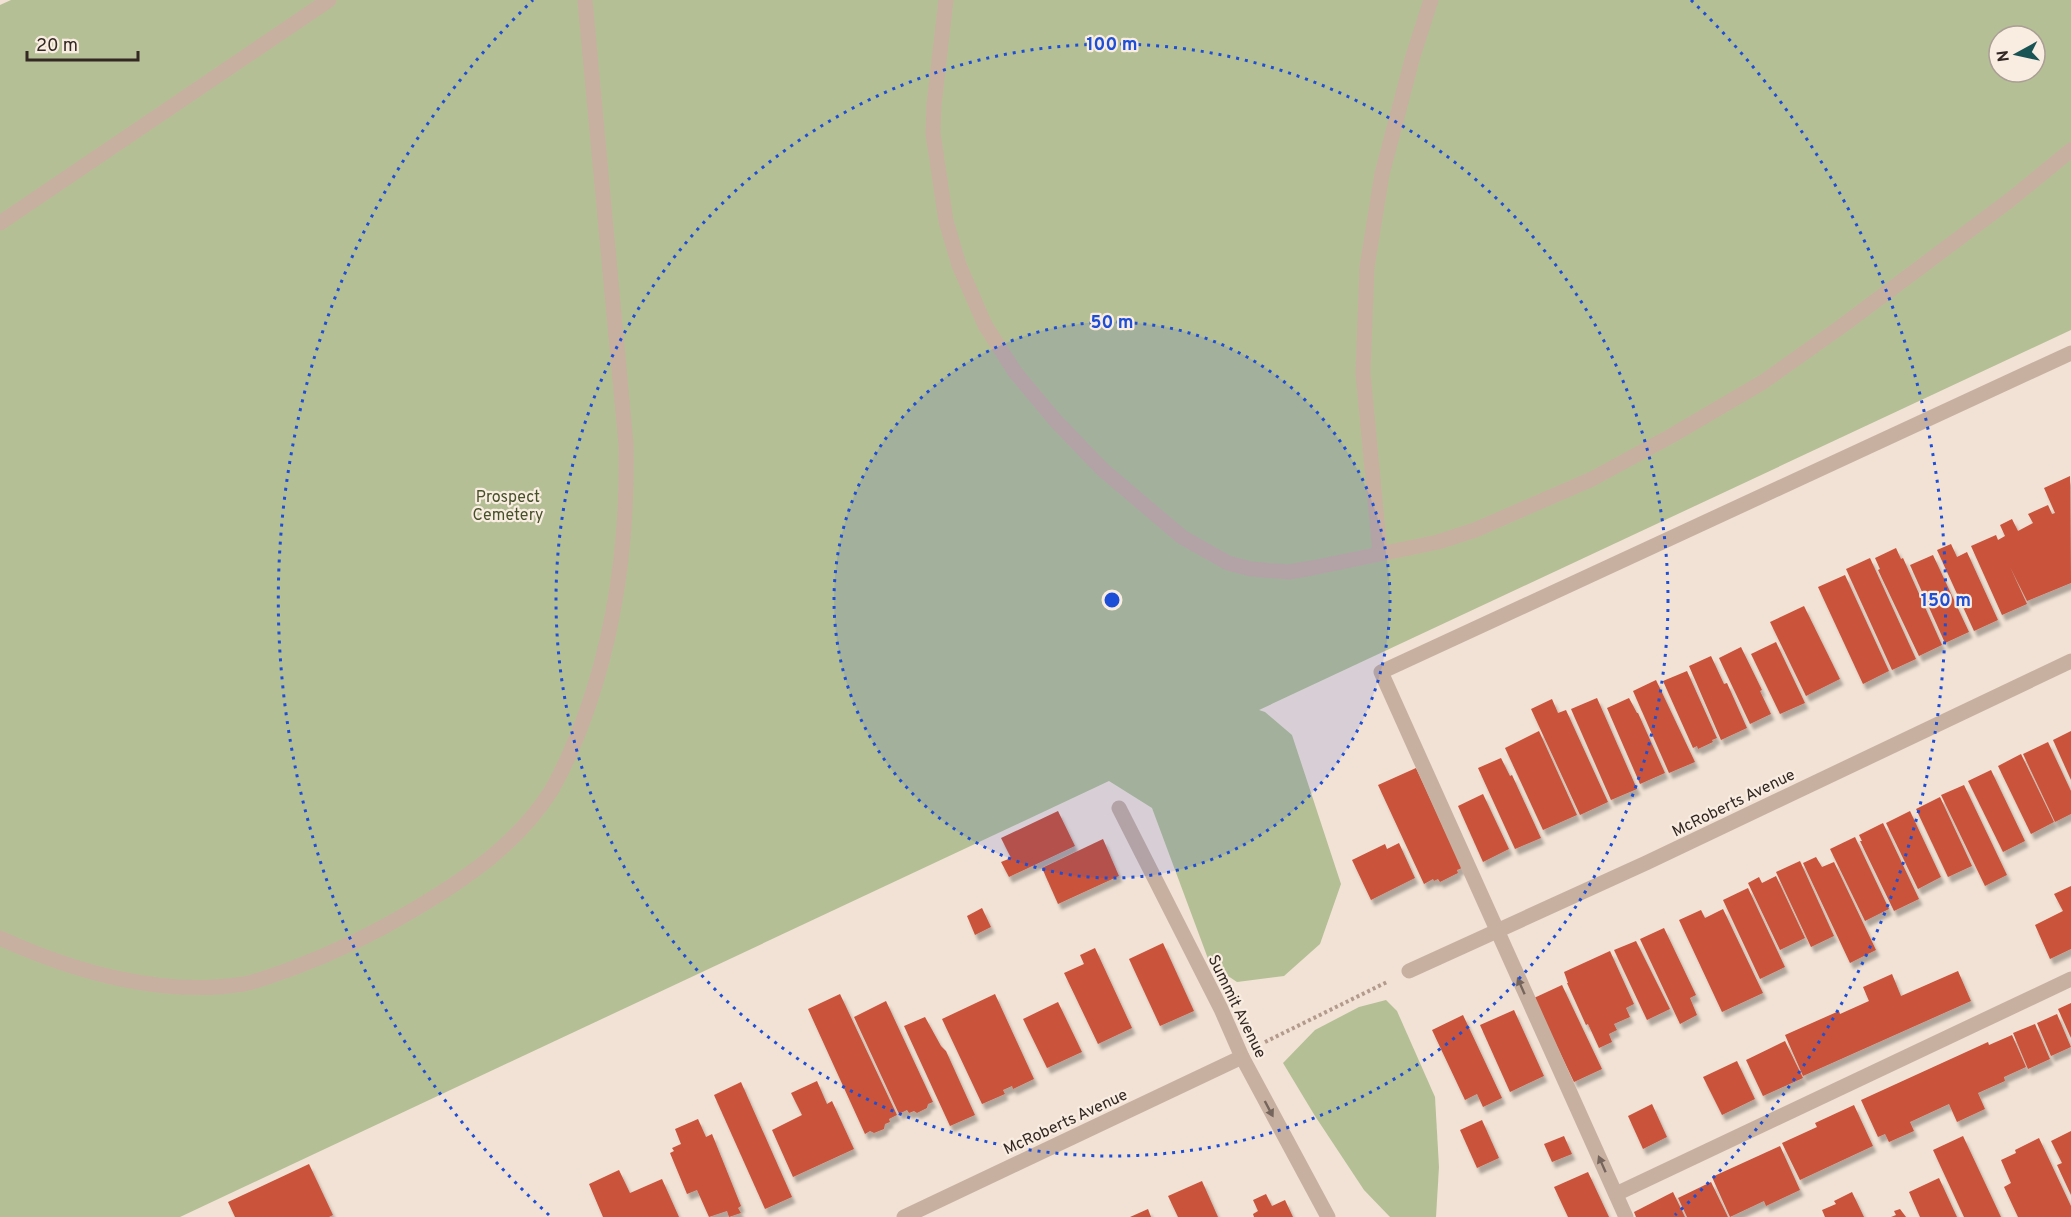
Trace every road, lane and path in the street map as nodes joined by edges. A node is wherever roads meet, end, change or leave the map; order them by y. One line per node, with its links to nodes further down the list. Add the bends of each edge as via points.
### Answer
1 (329, 0): 6 (street)
2 (585, 0): 12 (street, via 626,444 627,496 616,603 600,674 578,735 551,790 516,836 445,891 321,958 245,984 208,987 129,981 74,966)
3 (946, 0): 8 (street, via 933,133 946,221 959,266 985,325 1016,372 1102,469 1182,537 1228,563 1289,572)
4 (1431, 0): 8 (street, via 1382,174 1367,267 1363,374)
5 (2071, 150): 8 (street, via 1842,326 1763,382 1671,436 1592,479 1476,530)
6 (0, 223)
7 (2071, 353): 11 (street, via 1381,672)
8 (1380, 553)
9 (2071, 661): 11 (street, McRoberts Avenue)
10 (1119, 808): 17 (street, Summit Avenue)
11 (1496, 932): 13 (street, McRoberts Avenue); 18 (street, one-way to 11)
12 (0, 938)
13 (1409, 971)
14 (2071, 979): 18 (street)
15 (1383, 984): 16 (path)
16 (1261, 1044)
17 (1242, 1057): 19 (street, McRoberts Avenue); 20 (street, Summit Avenue, one-way to 20)
18 (1616, 1194): 21 (street)
19 (904, 1217)
20 (1328, 1217)
21 (1626, 1217)

